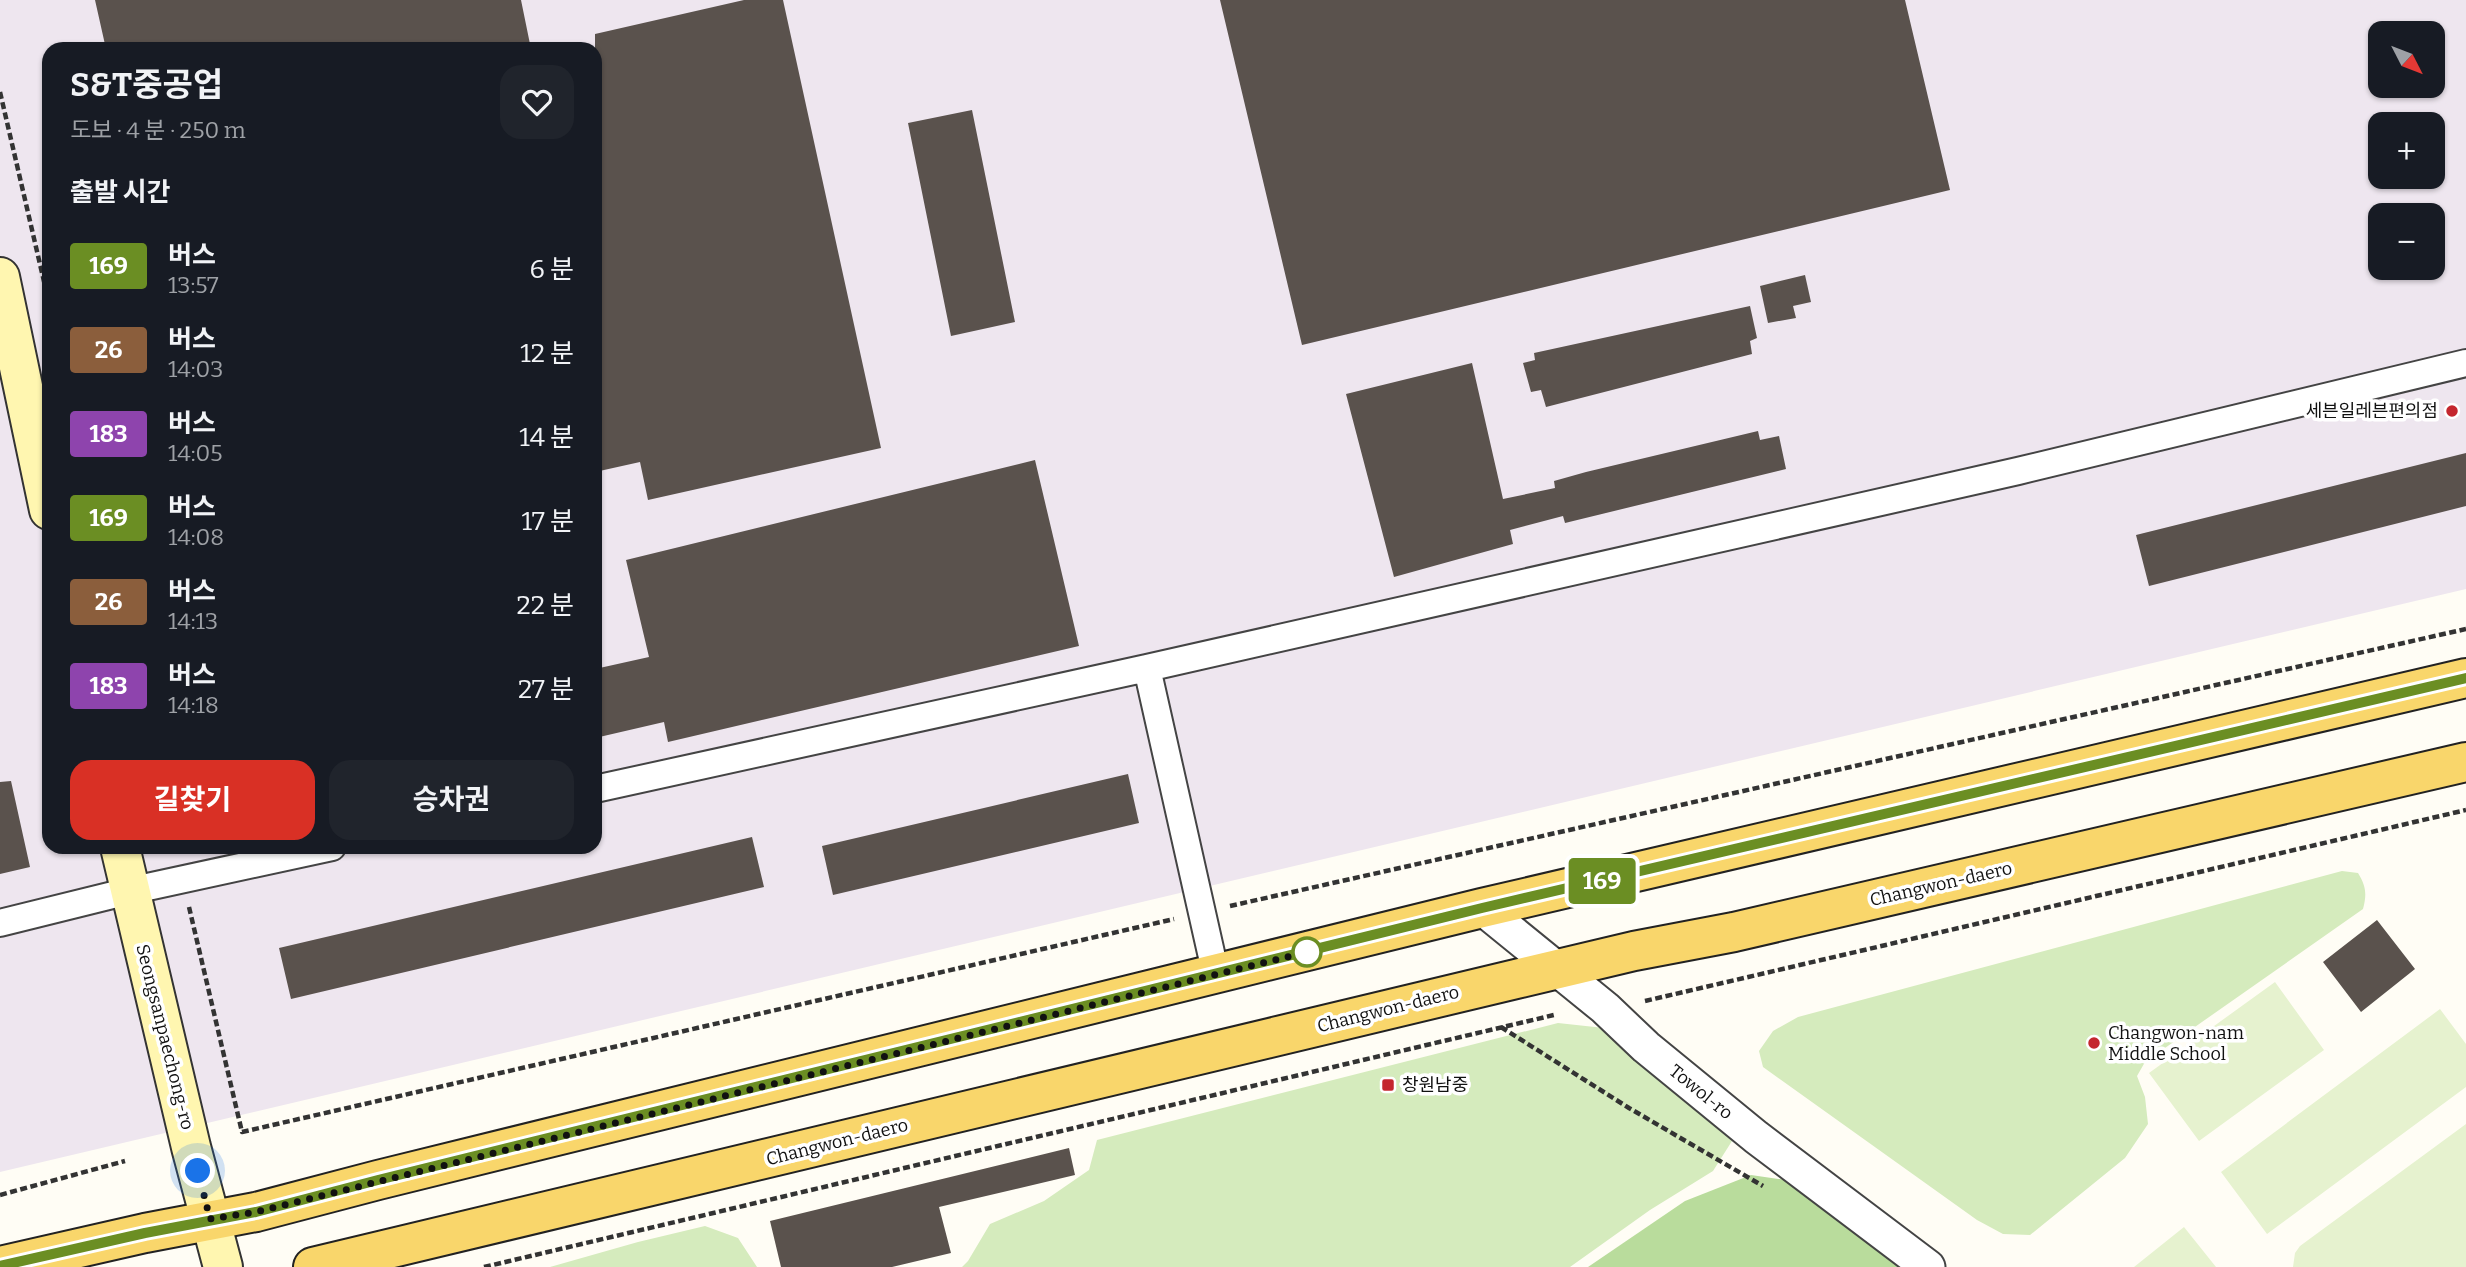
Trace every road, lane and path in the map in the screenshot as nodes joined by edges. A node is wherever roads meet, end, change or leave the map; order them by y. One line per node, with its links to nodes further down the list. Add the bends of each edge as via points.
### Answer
1 (0, 92): 2 (path)
2 (42, 273)
3 (0, 277): 5 (main road)
4 (2466, 363): 7 (street, via 2018,471)
5 (42, 477)
6 (2466, 629): 17 (path)
7 (1147, 667): 10 (street); 17 (street)
8 (2466, 678): 16 (main road)
9 (2466, 762): 19 (main road, Changwon-daero)
10 (602, 787)
11 (2466, 810): 21 (path)
12 (122, 854): 15 (main road, Seongsanpaechong-ro)
13 (300, 854): 14 (street)
14 (183, 880): 15 (street); 17 (path, via 242,1132)
15 (130, 891): 18 (street); 27 (main road, Seongsanpaechong-ro)
16 (1482, 908): 19 (street, Towol-ro); 20 (main road)
17 (1202, 912): 20 (street)
18 (0, 923)
19 (1558, 970): 30 (main road, Changwon-daero); 32 (street, Towol-ro, via 1766,1144)
20 (1216, 975): 27 (main road, via 312,1199)
21 (1644, 1001)
22 (1554, 1015): 23 (path)
23 (1501, 1027): 25 (path); 31 (path)
24 (125, 1161): 26 (path)
25 (1769, 1189)
26 (0, 1195)
27 (210, 1219): 28 (main road); 29 (main road, Seongsanpaechong-ro)
28 (0, 1266)
29 (223, 1267)
30 (313, 1267)
31 (484, 1267)
32 (1928, 1267)

